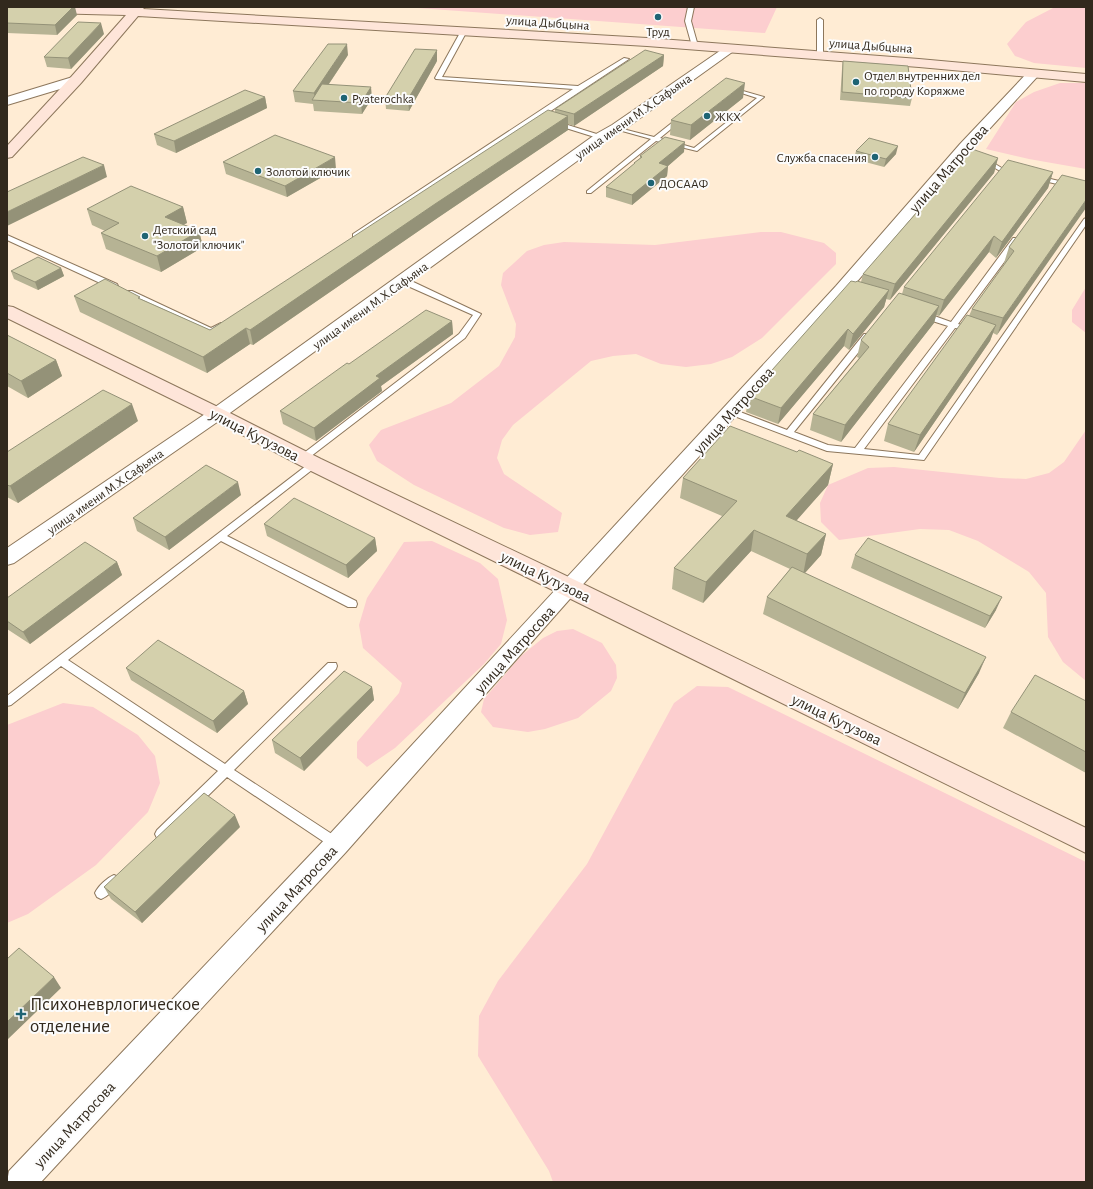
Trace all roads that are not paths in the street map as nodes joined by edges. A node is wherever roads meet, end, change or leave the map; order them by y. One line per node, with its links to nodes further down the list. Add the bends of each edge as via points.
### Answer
1 (691, 7): 6 (lane, via 688,21)
2 (7, 9): 3 (street, улица Дыбцына)
3 (137, 10): 5 (street, улица Дыбцына); 12 (street)
4 (820, 20): 8 (lane)
5 (464, 31): 6 (street, улица Дыбцына); 14 (lane, via 438,78)
6 (695, 46): 7 (street, улица Дыбцына)
7 (731, 48): 8 (street, улица Дыбцына); 20 (street, улица имени М.Х.Сафьяна)
8 (820, 55): 10 (street, улица Дыбцына)
9 (626, 59): 14 (lane)
10 (1033, 74): 11 (street, улица Дыбцына); 23 (street, улица Матросова)
11 (1086, 78)
12 (76, 80): 15 (street); 24 (street)
13 (722, 86): 22 (lane, via 761,97 695,150)
14 (579, 88): 17 (lane)
15 (7, 101)
16 (686, 115): 22 (lane)
17 (535, 117): 18 (lane); 32 (lane)
18 (543, 119)
19 (550, 122): 21 (lane)
20 (617, 128): 21 (street, улица имени М.Х.Сафьяна); 22 (lane)
21 (601, 137): 33 (street, улица имени М.Х.Сафьяна)
22 (655, 138): 28 (lane)
23 (971, 151): 25 (lane); 40 (street, улица Матросова)
24 (7, 154)
25 (1003, 173)
26 (1030, 176): 27 (lane)
27 (1058, 185)
28 (589, 192)
29 (1086, 220): 43 (lane, via 999,340 921,458)
30 (1021, 232): 37 (lane)
31 (7, 237): 36 (lane, via 212,331)
32 (350, 239)
33 (404, 281): 41 (street, улица имени М.Х.Сафьяна); 44 (lane, via 477,314 462,336)
34 (7, 311): 41 (street, улица Кутузова)
35 (912, 312): 37 (lane)
36 (225, 322)
37 (953, 325): 39 (lane); 43 (lane)
38 (872, 330): 42 (lane)
39 (967, 330)
40 (732, 412): 42 (lane); 47 (street, улица Матросова)
41 (217, 414): 44 (street, улица Кутузова); 46 (street, улица имени М.Х.Сафьяна)
42 (788, 434): 43 (lane, via 827,448)
43 (858, 451)
44 (309, 461): 45 (lane); 47 (street, улица Кутузова)
45 (220, 537): 48 (lane); 49 (lane)
46 (7, 558)
47 (570, 587): 53 (street, улица Кутузова); 55 (street, улица Матросова)
48 (352, 604)
49 (60, 660): 51 (lane); 52 (lane)
50 (332, 666): 52 (lane)
51 (7, 702)
52 (226, 770): 54 (lane); 55 (lane)
53 (1086, 841)
54 (152, 843)
55 (337, 844): 58 (street, улица Матросова)
56 (124, 871): 57 (lane)
57 (101, 893)
58 (20, 1182)

